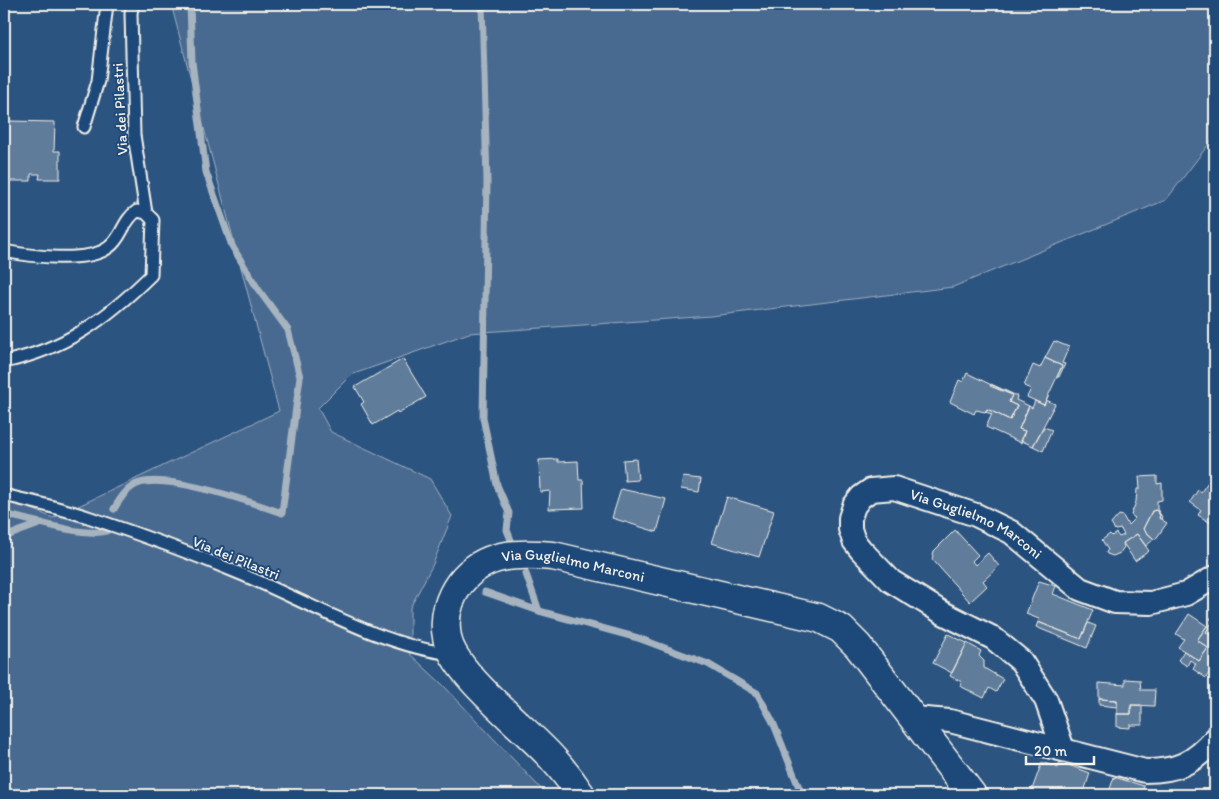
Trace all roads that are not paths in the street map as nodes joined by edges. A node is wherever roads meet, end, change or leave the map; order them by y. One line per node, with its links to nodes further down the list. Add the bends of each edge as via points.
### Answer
1 (107, 4): 3 (lane, Via dei Pilastri, via 98,81)
2 (133, 4): 4 (lane, Via dei Pilastri, via 134,134)
3 (84, 127)
4 (146, 213): 5 (lane, via 136,211 128,217 114,242 102,252 74,258); 6 (lane, Via dei Pilastri, via 153,220 154,229 151,275 118,307 68,341)
5 (4, 251)
6 (4, 362)
7 (4, 495): 9 (lane, Via dei Pilastri, via 87,516 241,574 400,642 427,652)
8 (1215, 577): 12 (street, Via Guglielmo Marconi, via 1186,594 1151,603 1115,602 1080,589 1011,532 976,515 894,488 871,490 861,497 850,518 850,529 861,550 891,581 943,613 993,638 1021,661 1046,700)
9 (455, 654): 10 (street, Via Guglielmo Marconi, via 447,638 447,612 452,594 476,567 495,557 553,556 819,618 841,629 858,646); 13 (street, Via Guglielmo Marconi, via 465,671 553,759)
10 (912, 718): 12 (street, via 950,722); 14 (street, Via Guglielmo Marconi)
11 (1215, 738): 12 (street, via 1203,753 1166,771 1145,771)
12 (1063, 749)
13 (581, 795)
14 (972, 795)

